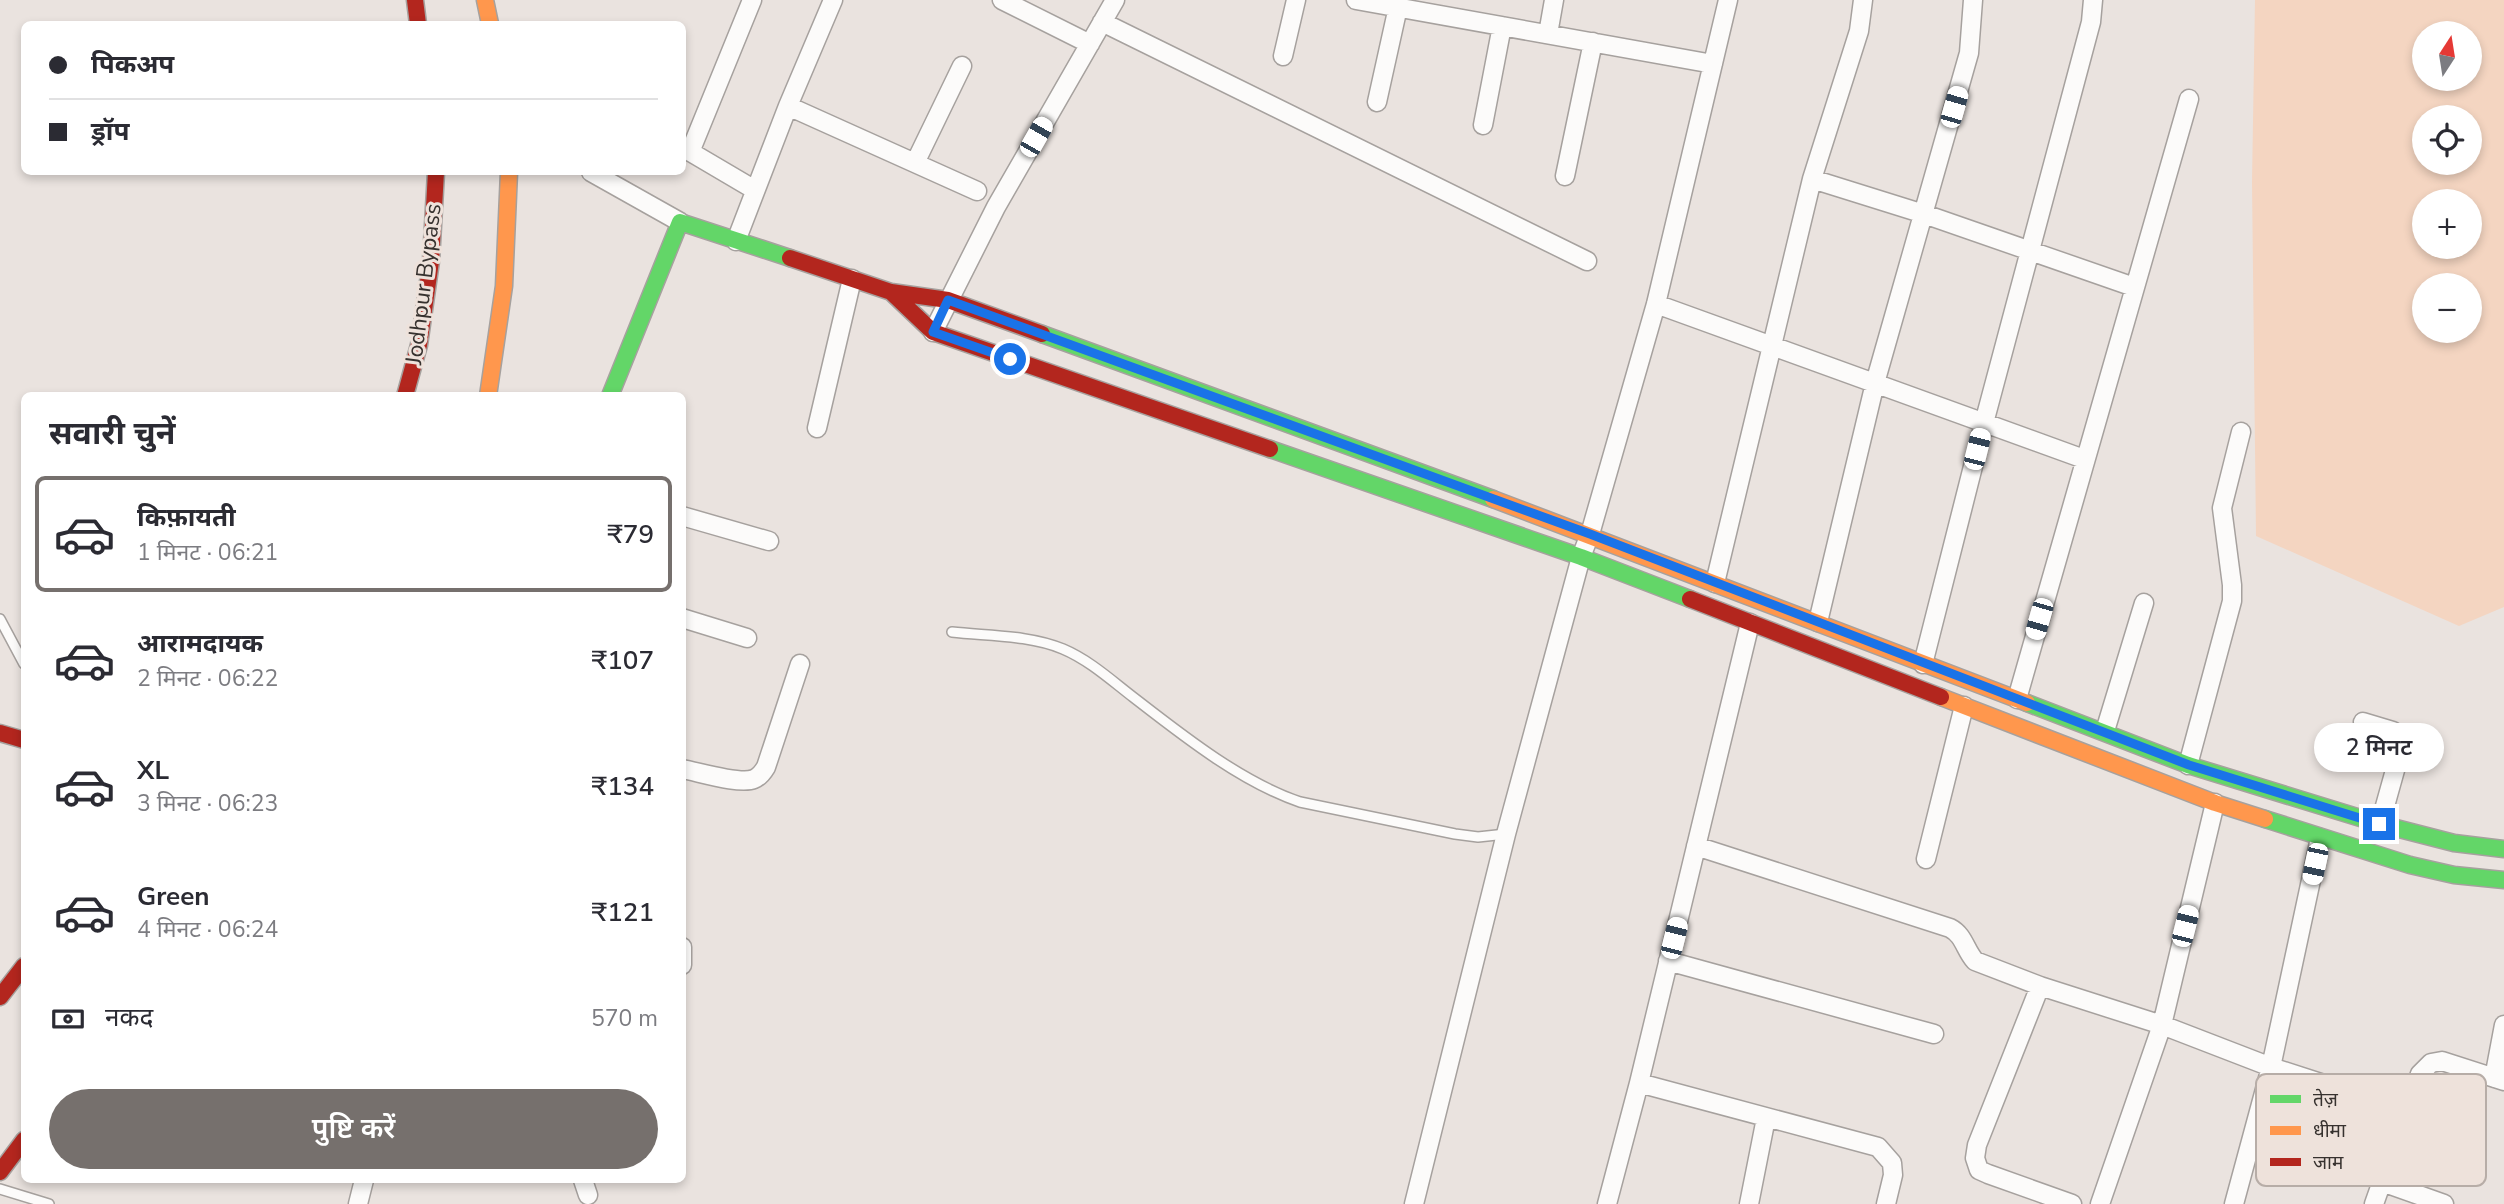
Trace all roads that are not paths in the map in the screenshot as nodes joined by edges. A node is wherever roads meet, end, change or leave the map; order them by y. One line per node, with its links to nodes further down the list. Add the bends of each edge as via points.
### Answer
1 (415, 0): 16 (main road)
2 (485, 0): 17 (main road)
3 (752, 0): 30 (street)
4 (833, 0): 28 (street)
5 (1002, 0): 22 (street)
6 (1115, 0): 18 (street)
7 (1296, 0): 23 (street)
8 (1356, 0): 15 (street)
9 (1553, 0): 20 (street)
10 (1728, 0): 24 (street)
11 (1863, 0): 36 (street, via 1859,31)
12 (1973, 0): 39 (street, via 1969,53)
13 (2094, 0): 42 (street)
14 (1421, 6): 15 (street); 19 (street)
15 (1398, 7): 27 (street)
16 (418, 21)
17 (489, 21)
18 (1102, 22): 22 (street); 43 (street)
19 (1502, 26): 20 (street); 29 (street)
20 (1548, 34): 21 (street)
21 (1593, 42): 24 (street); 35 (street)
22 (1090, 44): 47 (street)
23 (1283, 56)
24 (1713, 64): 48 (street)
25 (962, 66): 31 (street)
26 (2189, 99): 45 (street)
27 (1377, 103)
28 (788, 106): 31 (street); 37 (street)
29 (1483, 125)
30 (687, 149): 37 (street)
31 (915, 163): 38 (street)
32 (436, 175): 52 (main road, Jodhpur Bypass, via 431,261 419,345)
33 (509, 175): 53 (main road, via 504,286)
34 (596, 175): 40 (street)
35 (1565, 176)
36 (1812, 179): 39 (street); 50 (street)
37 (755, 190): 41 (street)
38 (977, 191)
39 (1924, 214): 42 (street); 51 (street)
40 (680, 222): 41 (main road); 54 (main road)
41 (736, 242): 44 (main road)
42 (2029, 251): 45 (street); 55 (street)
43 (1587, 261)
44 (852, 279): 46 (main road); 56 (street)
45 (2134, 287): 58 (street)
46 (891, 292): 47 (main road); 49 (main road)
47 (948, 300): 49 (street); 60 (main road)
48 (1656, 304): 50 (street); 60 (street)
49 (933, 332): 62 (main road)
50 (1772, 346): 51 (street); 63 (street)
51 (1875, 383): 55 (street); 67 (street)
52 (406, 392)
53 (489, 392)
54 (612, 392)
55 (1983, 423): 58 (street); 73 (street)
56 (817, 428)
57 (2241, 432): 80 (street, via 2222,508 2232,601)
58 (2084, 459): 74 (street)
59 (686, 517): 61 (street)
60 (1590, 534): 62 (street); 63 (main road)
61 (769, 541)
62 (1581, 557): 68 (main road); 84 (street)
63 (1715, 583): 67 (main road)
64 (2144, 603): 77 (street)
65 (0, 619): 71 (lane)
66 (686, 619): 70 (street)
67 (1818, 622): 73 (main road)
68 (1750, 623): 75 (main road); 86 (street)
69 (952, 632): 84 (lane, via 1033,640 1083,658 1151,711 1275,793 1455,834)
70 (747, 638)
71 (21, 658)
72 (800, 664): 81 (street, via 761,774 753,780 740,780)
73 (1923, 664): 74 (main road)
74 (2017, 699): 77 (main road)
75 (1964, 706): 82 (main road); 88 (street)
76 (2363, 722): 83 (street, via 2393,731 2402,739)
77 (2105, 731): 80 (main road)
78 (0, 733): 79 (main road)
79 (21, 739)
80 (2189, 765): 83 (main road)
81 (686, 770)
82 (2214, 803): 85 (main road); 95 (street)
83 (2379, 824): 87 (main road, via 2455,843)
84 (1506, 834): 115 (street)
85 (2320, 838): 89 (main road, via 2410,865); 97 (street)
86 (1696, 846): 90 (street); 92 (street, via 1951,928 1959,932 1975,961)
87 (2504, 849)
88 (1926, 859)
89 (2504, 880)
90 (1668, 961): 96 (street); 103 (street)
91 (21, 970): 93 (main road)
92 (2040, 986): 95 (street); 112 (street, via 1975,1158 1979,1170)
93 (0, 997)
94 (2504, 1024): 102 (street)
95 (2162, 1025): 97 (street); 120 (street)
96 (1934, 1034)
97 (2271, 1068): 98 (street); 99 (street)
98 (2269, 1074)
99 (2291, 1074)
100 (2420, 1074): 101 (street, via 2431,1063 2442,1061)
101 (2481, 1074)
102 (2499, 1080)
103 (1639, 1083): 104 (street); 116 (street)
104 (1766, 1118): 117 (street); 118 (street, via 1878,1147 1892,1163)
105 (2256, 1123): 121 (street)
106 (21, 1144): 107 (main road)
107 (0, 1172)
108 (363, 1183): 114 (street)
109 (2381, 1186): 122 (street)
110 (2393, 1186): 123 (street)
111 (0, 1189): 113 (lane)
112 (2038, 1198): 119 (street)
113 (49, 1204)
114 (358, 1204)
115 (1414, 1204)
116 (1607, 1204)
117 (1749, 1204)
118 (1886, 1204)
119 (2072, 1204)
120 (2100, 1204)
121 (2234, 1204)
122 (2374, 1204)
123 (2444, 1204)

